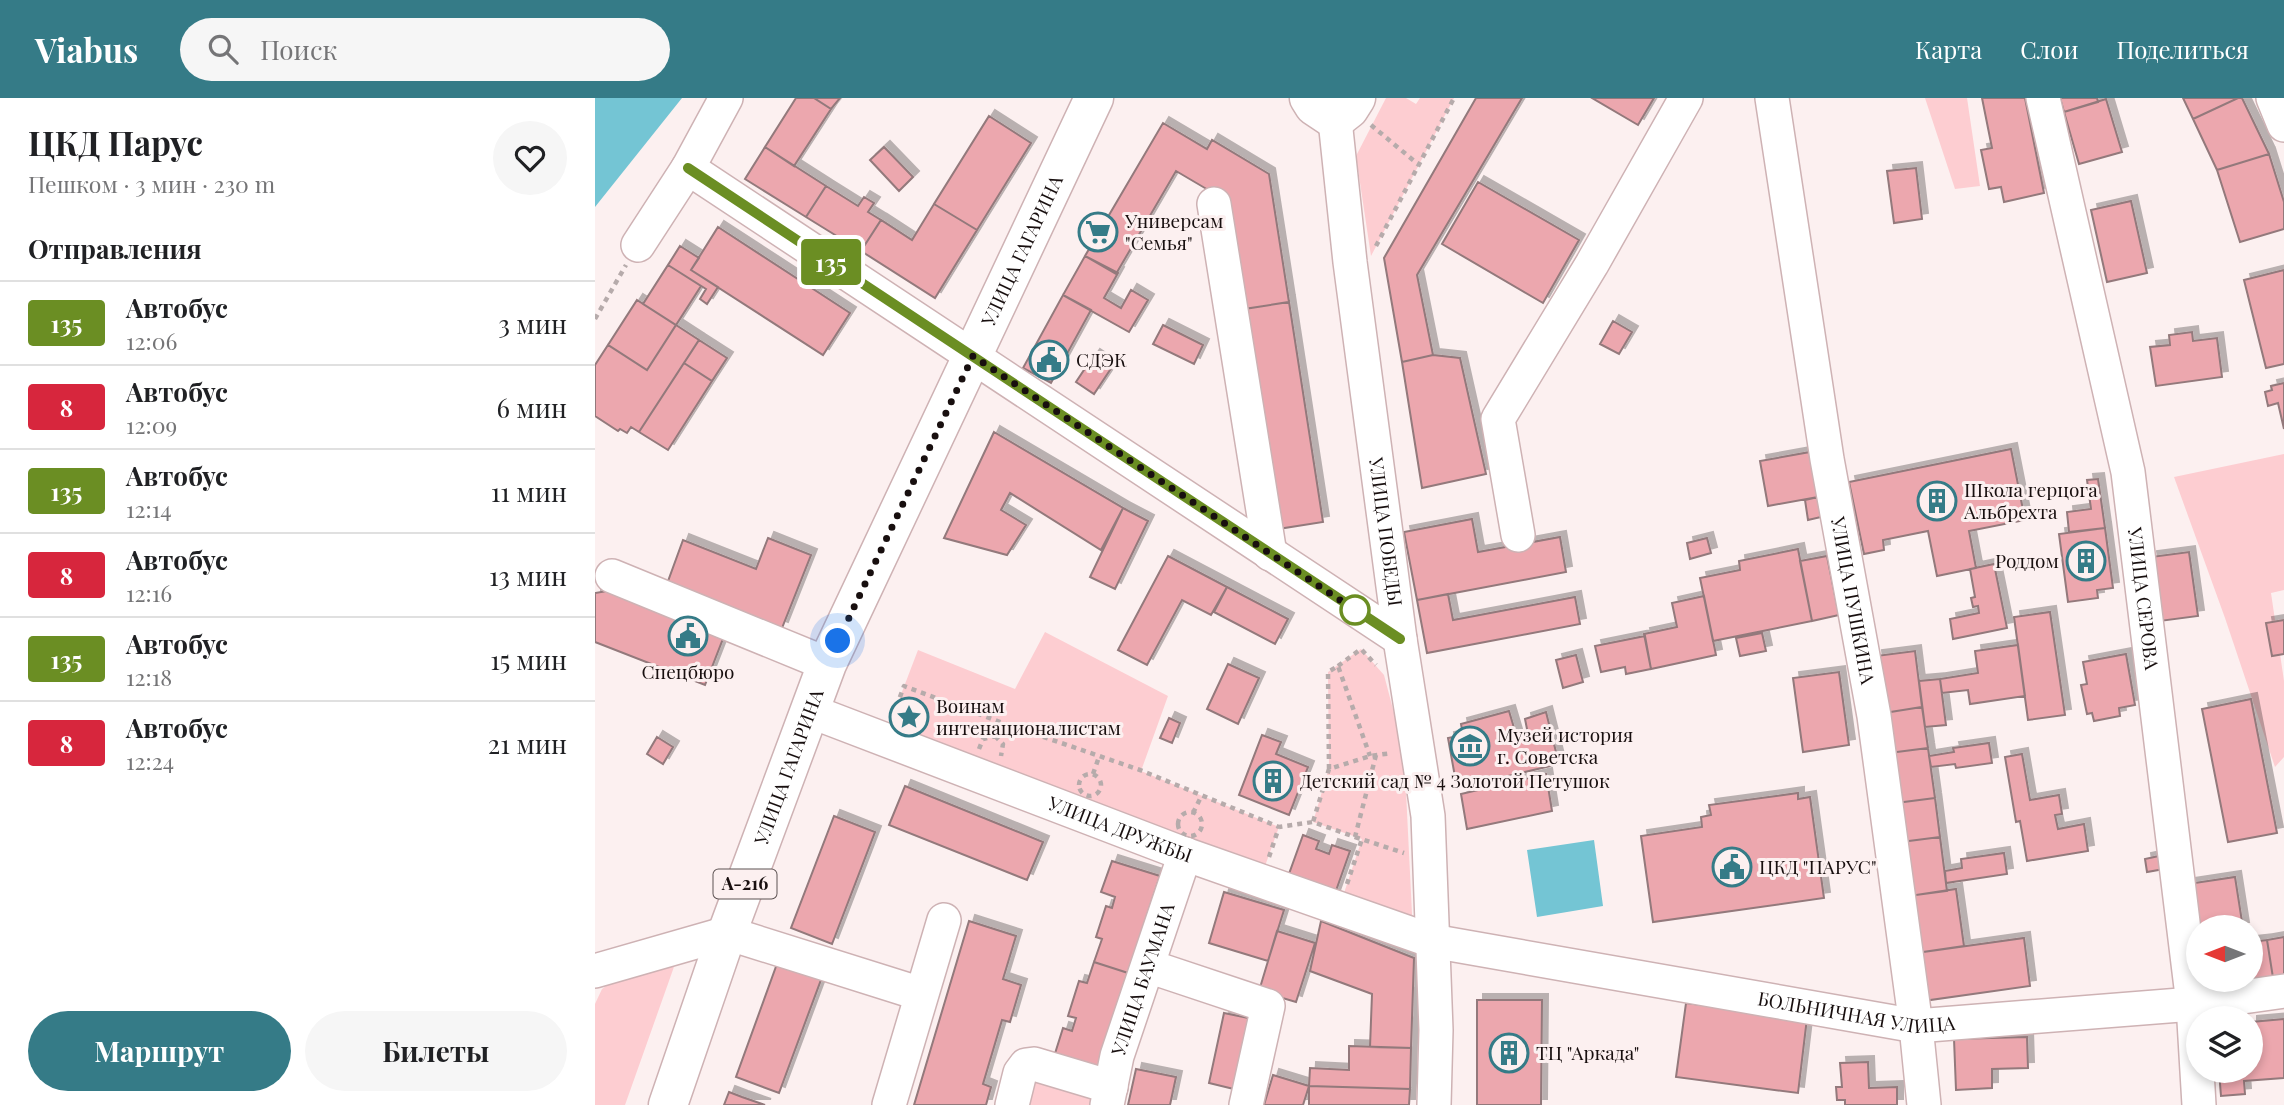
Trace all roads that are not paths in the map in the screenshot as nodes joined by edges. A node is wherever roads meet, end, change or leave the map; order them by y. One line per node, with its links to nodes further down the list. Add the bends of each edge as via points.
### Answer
1 (726, 98): 9 (street)
2 (1094, 98): 12 (main road, УЛИЦА ГАГАРИНА / А-216)
3 (1686, 98): 13 (street, via 1498,419)
4 (1772, 98): 28 (street, УЛИЦА ПУШКИНА, via 1828,459 1874,716)
5 (2043, 98): 27 (street, УЛИЦА СЕРОВА, via 2127,472)
6 (2273, 98): 8 (street)
7 (1342, 110): 16 (street, УЛИЦА ПОБЕДЫ, via 1350,262)
8 (2284, 125)
9 (688, 168): 11 (street); 12 (street)
10 (1214, 204): 14 (street)
11 (638, 245)
12 (973, 356): 14 (street); 17 (main road, УЛИЦА ГАГАРИНА / А-216)
13 (1518, 536)
14 (1270, 554): 16 (street)
15 (612, 576): 17 (street)
16 (1400, 639): 22 (street, УЛИЦА ПОБЕДЫ, via 1428,816)
17 (827, 664): 18 (main road, УЛИЦА ГАГАРИНА / А-216)
18 (810, 712): 19 (street, УЛИЦА ДРУЖБЫ); 21 (main road, УЛИЦА ГАГАРИНА / А-216)
19 (1185, 854): 22 (street, УЛИЦА ДРУЖБЫ); 23 (street, УЛИЦА БАУМАНА)
20 (944, 920): 26 (street)
21 (727, 933): 24 (street); 26 (street); 30 (main road, УЛИЦА ГАГАРИНА / А-216)
22 (1432, 941): 28 (street, БОЛЬНИЧНАЯ УЛИЦА); 34 (street, УЛИЦА ПОБЕДЫ)
23 (1148, 966): 29 (street, УЛИЦА БАУМАНА); 33 (street, via 1268,1006)
24 (595, 971)
25 (2284, 991): 27 (street, БОЛЬНИЧНАЯ УЛИЦА)
26 (921, 995): 31 (street)
27 (2193, 1004): 28 (street, БОЛЬНИЧНАЯ УЛИЦА); 36 (street, УЛИЦА СЕРОВА)
28 (1916, 1026): 35 (street, УЛИЦА ПУШКИНА)
29 (1109, 1096): 32 (street, via 1034,1064 1025,1065 1020,1073)
30 (668, 1105)
31 (890, 1105)
32 (1012, 1105)
33 (1246, 1105)
34 (1434, 1105)
35 (1924, 1105)
36 (2199, 1105)

